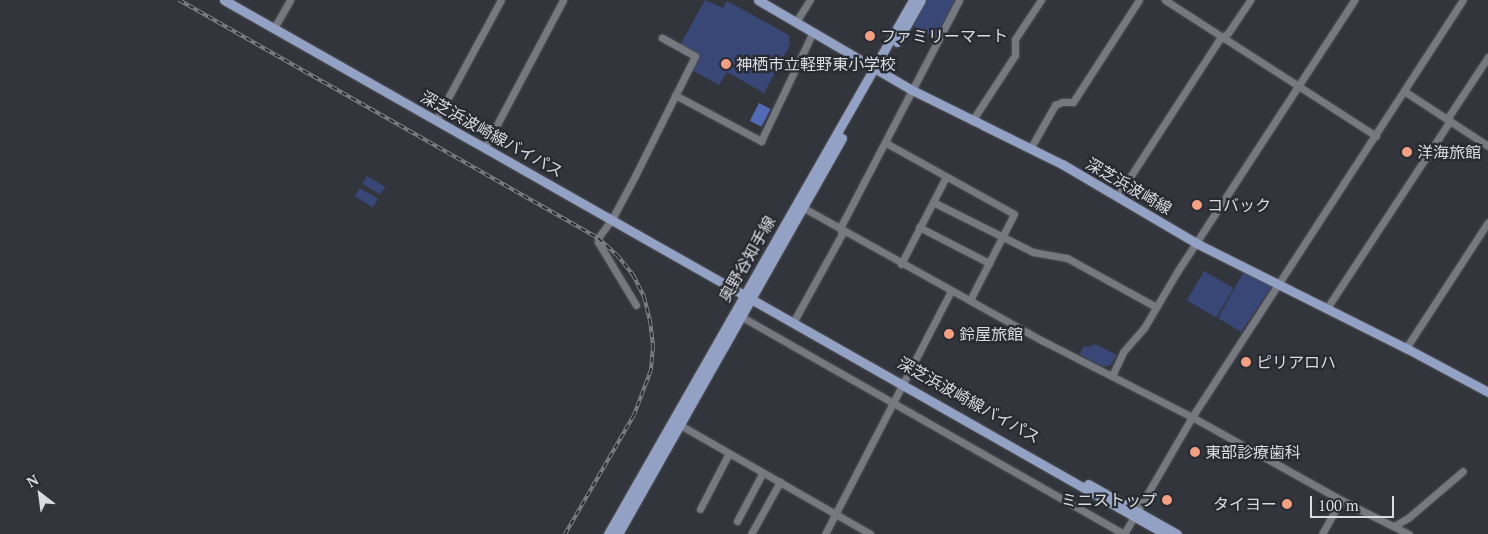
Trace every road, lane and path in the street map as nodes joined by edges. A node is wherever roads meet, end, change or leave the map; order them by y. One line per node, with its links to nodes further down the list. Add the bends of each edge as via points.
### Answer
1 (224, 0): 17 (main road, 深芝浜波崎線バイパス)
2 (290, 0): 17 (street)
3 (500, 0): 27 (street)
4 (563, 0): 33 (street)
5 (759, 0): 16 (main road, 深芝浜波崎線)
6 (810, 0): 16 (street)
7 (913, 0): 22 (main road, 奥野谷知手線)
8 (921, 0): 22 (main road, 奥野谷知手線)
9 (959, 0): 24 (street)
10 (1040, 0): 28 (street, via 1015,39 1016,54)
11 (1139, 0): 34 (street, via 1073,102 1055,105)
12 (1166, 0): 19 (street)
13 (1250, 0): 19 (street)
14 (1354, 0): 23 (street)
15 (1463, 0): 25 (street)
16 (796, 22): 18 (main road, 深芝浜波崎線)
17 (274, 28): 27 (main road, 深芝浜波崎線バイパス)
18 (813, 32): 22 (main road, 深芝浜波崎線); 26 (street, via 761,141)
19 (1223, 37): 23 (street); 36 (street)
20 (662, 38): 26 (street, via 695,56)
21 (1488, 57): 29 (street)
22 (878, 70): 24 (main road, 深芝浜波崎線); 38 (main road, 奥野谷知手線); 49 (main road, 奥野谷知手線)
23 (1299, 86): 30 (street); 44 (street)
24 (912, 90): 28 (main road, 深芝浜波崎線); 31 (street)
25 (1404, 91): 29 (street); 30 (street)
26 (674, 95): 39 (street)
27 (436, 120): 33 (main road, 深芝浜波崎線バイパス)
28 (972, 121): 34 (main road, 深芝浜波崎線)
29 (1449, 121): 32 (street); 53 (street)
30 (1376, 136): 47 (street)
31 (886, 143): 35 (street); 42 (street)
32 (1488, 146)
33 (485, 147): 39 (main road, 深芝浜波崎線バイパス)
34 (1030, 149): 36 (main road, 深芝浜波崎線)
35 (946, 178): 37 (street); 43 (street, via 1014,214)
36 (1117, 197): 44 (main road, 深芝浜波崎線)
37 (933, 202): 41 (street); 43 (street)
38 (802, 207): 42 (street); 49 (main road, 奥野谷知手線)
39 (612, 219): 49 (main road, 深芝浜波崎線バイパス); 51 (street, via 598,242)
40 (1488, 222): 56 (street)
41 (919, 227): 45 (street); 46 (street)
42 (840, 228): 46 (street); 55 (street, via 842,234)
43 (1002, 238): 45 (street); 52 (street, via 1033,252 1067,258)
44 (1196, 243): 47 (main road, 深芝浜波崎線); 52 (street)
45 (989, 263): 50 (street)
46 (901, 264): 48 (street)
47 (1278, 284): 53 (main road, 深芝浜波崎線); 61 (street)
48 (951, 291): 50 (street); 58 (street)
49 (750, 297): 54 (main road, 奥野谷知手線); 55 (main road, 深芝浜波崎線バイパス); 58 (main road, 深芝浜波崎線バイパス); 73 (main road, 奥野谷知手線)
50 (970, 300): 57 (street)
51 (636, 305)
52 (1156, 307): 57 (street, via 1144,328 1123,352)
53 (1326, 308): 56 (main road, 深芝浜波崎線)
54 (742, 317): 60 (street); 62 (main road, 奥野谷知手線)
55 (795, 319): 58 (main road, 深芝浜波崎線バイパス)
56 (1406, 348): 59 (main road, 深芝浜波崎線)
57 (1112, 376): 61 (street)
58 (902, 383): 60 (street); 70 (main road, 深芝浜波崎線バイパス)
59 (1487, 390)
60 (893, 404): 69 (street); 78 (street)
61 (1192, 417): 67 (street); 70 (street)
62 (680, 425): 63 (street); 74 (main road, 奥野谷知手線)
63 (729, 453): 65 (street); 68 (street)
64 (1463, 471): 72 (street)
65 (763, 472): 66 (street); 71 (street)
66 (780, 482): 69 (street); 75 (street)
67 (1341, 500): 72 (street); 81 (street)
68 (700, 509)
69 (836, 514): 76 (street); 77 (street)
70 (1136, 514): 78 (street); 79 (main road, 深芝浜波崎線バイパス); 80 (main road, 深芝浜波崎線バイパス)
71 (737, 521)
72 (1394, 526): 82 (street)
73 (608, 534)
74 (618, 534)
75 (751, 534)
76 (825, 534)
77 (870, 534)
78 (1124, 534)
79 (1164, 534)
80 (1177, 534)
81 (1322, 534)
82 (1409, 534)

